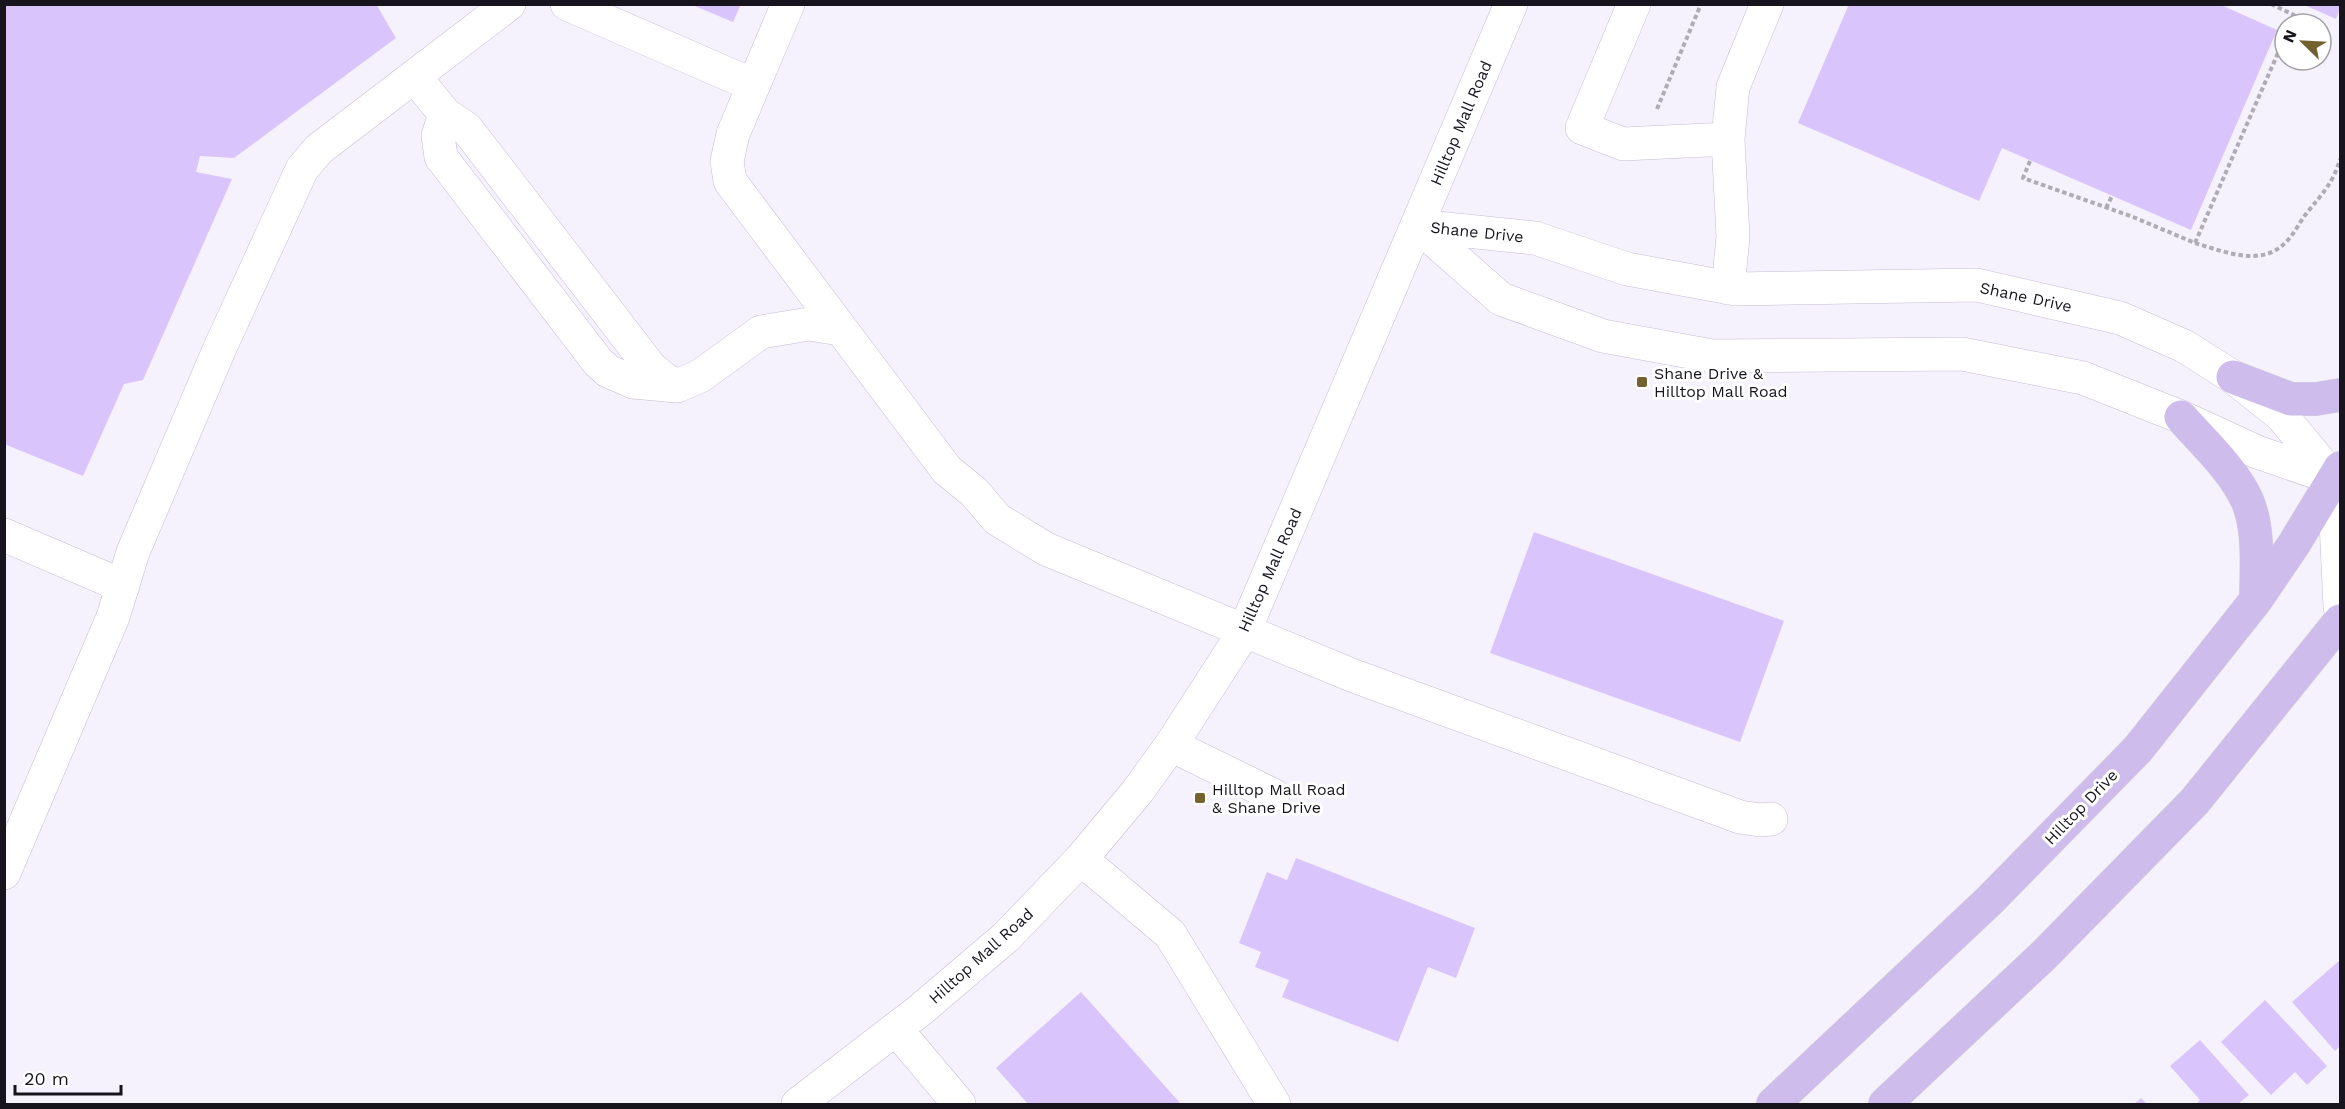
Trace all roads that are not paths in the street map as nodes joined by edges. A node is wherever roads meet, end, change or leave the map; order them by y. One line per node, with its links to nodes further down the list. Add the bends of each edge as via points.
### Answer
1 (509, 4): 7 (street)
2 (567, 4): 8 (street)
3 (788, 4): 8 (street)
4 (1511, 4): 10 (street, Hilltop Mall Road)
5 (1634, 4): 9 (street, via 1582,128 1623,144)
6 (1767, 4): 9 (street, via 1733,87)
7 (416, 77): 12 (street, via 445,114 467,129 651,368 663,378 677,386 700,376 761,332 809,324); 20 (street, via 319,148 302,169 212,367 133,552)
8 (753, 85): 12 (street, via 728,150 730,181)
9 (1728, 139): 11 (street, via 1734,237)
10 (1418, 226): 11 (street, Shane Drive, via 1535,237 1627,269); 15 (street, Shane Drive, via 1501,299 1603,336 1712,356 1962,354 2083,378); 24 (street, Hilltop Mall Road)
11 (1728, 288): 13 (street, Shane Drive, via 1977,285 2120,318 2184,346)
12 (840, 329): 24 (street, via 947,470 974,492 997,519 1046,549)
13 (2233, 378): 14 (main road, via 2291,399); 16 (street, Shane Drive, via 2282,415)
14 (2340, 395)
15 (2181, 417): 16 (street, Shane Drive, via 2256,453); 21 (main road, via 2234,476 2248,501 2255,536)
16 (2338, 476): 18 (street); 19 (main road, Hilltop Drive)
17 (4, 535): 20 (street)
18 (2339, 538): 19 (street); 22 (street)
19 (2294, 544): 21 (main road, Hilltop Drive)
20 (123, 586): 29 (street)
21 (2256, 600): 34 (main road, Hilltop Drive, via 2138,749 1989,901)
22 (2340, 607)
23 (2340, 621): 35 (main road, via 2195,801 2043,956)
24 (1244, 632): 25 (street, Hilltop Mall Road); 27 (street, via 1740,817)
25 (1171, 745): 26 (street); 28 (street, Hilltop Mall Road)
26 (1273, 795)
27 (1771, 819)
28 (1081, 859): 30 (street, Hilltop Mall Road, via 1006,937); 33 (street, via 1170,934)
29 (4, 873)
30 (896, 1029): 31 (street, Hilltop Mall Road); 32 (street)
31 (798, 1104)
32 (959, 1104)
33 (1274, 1104)
34 (1773, 1104)
35 (1885, 1104)

